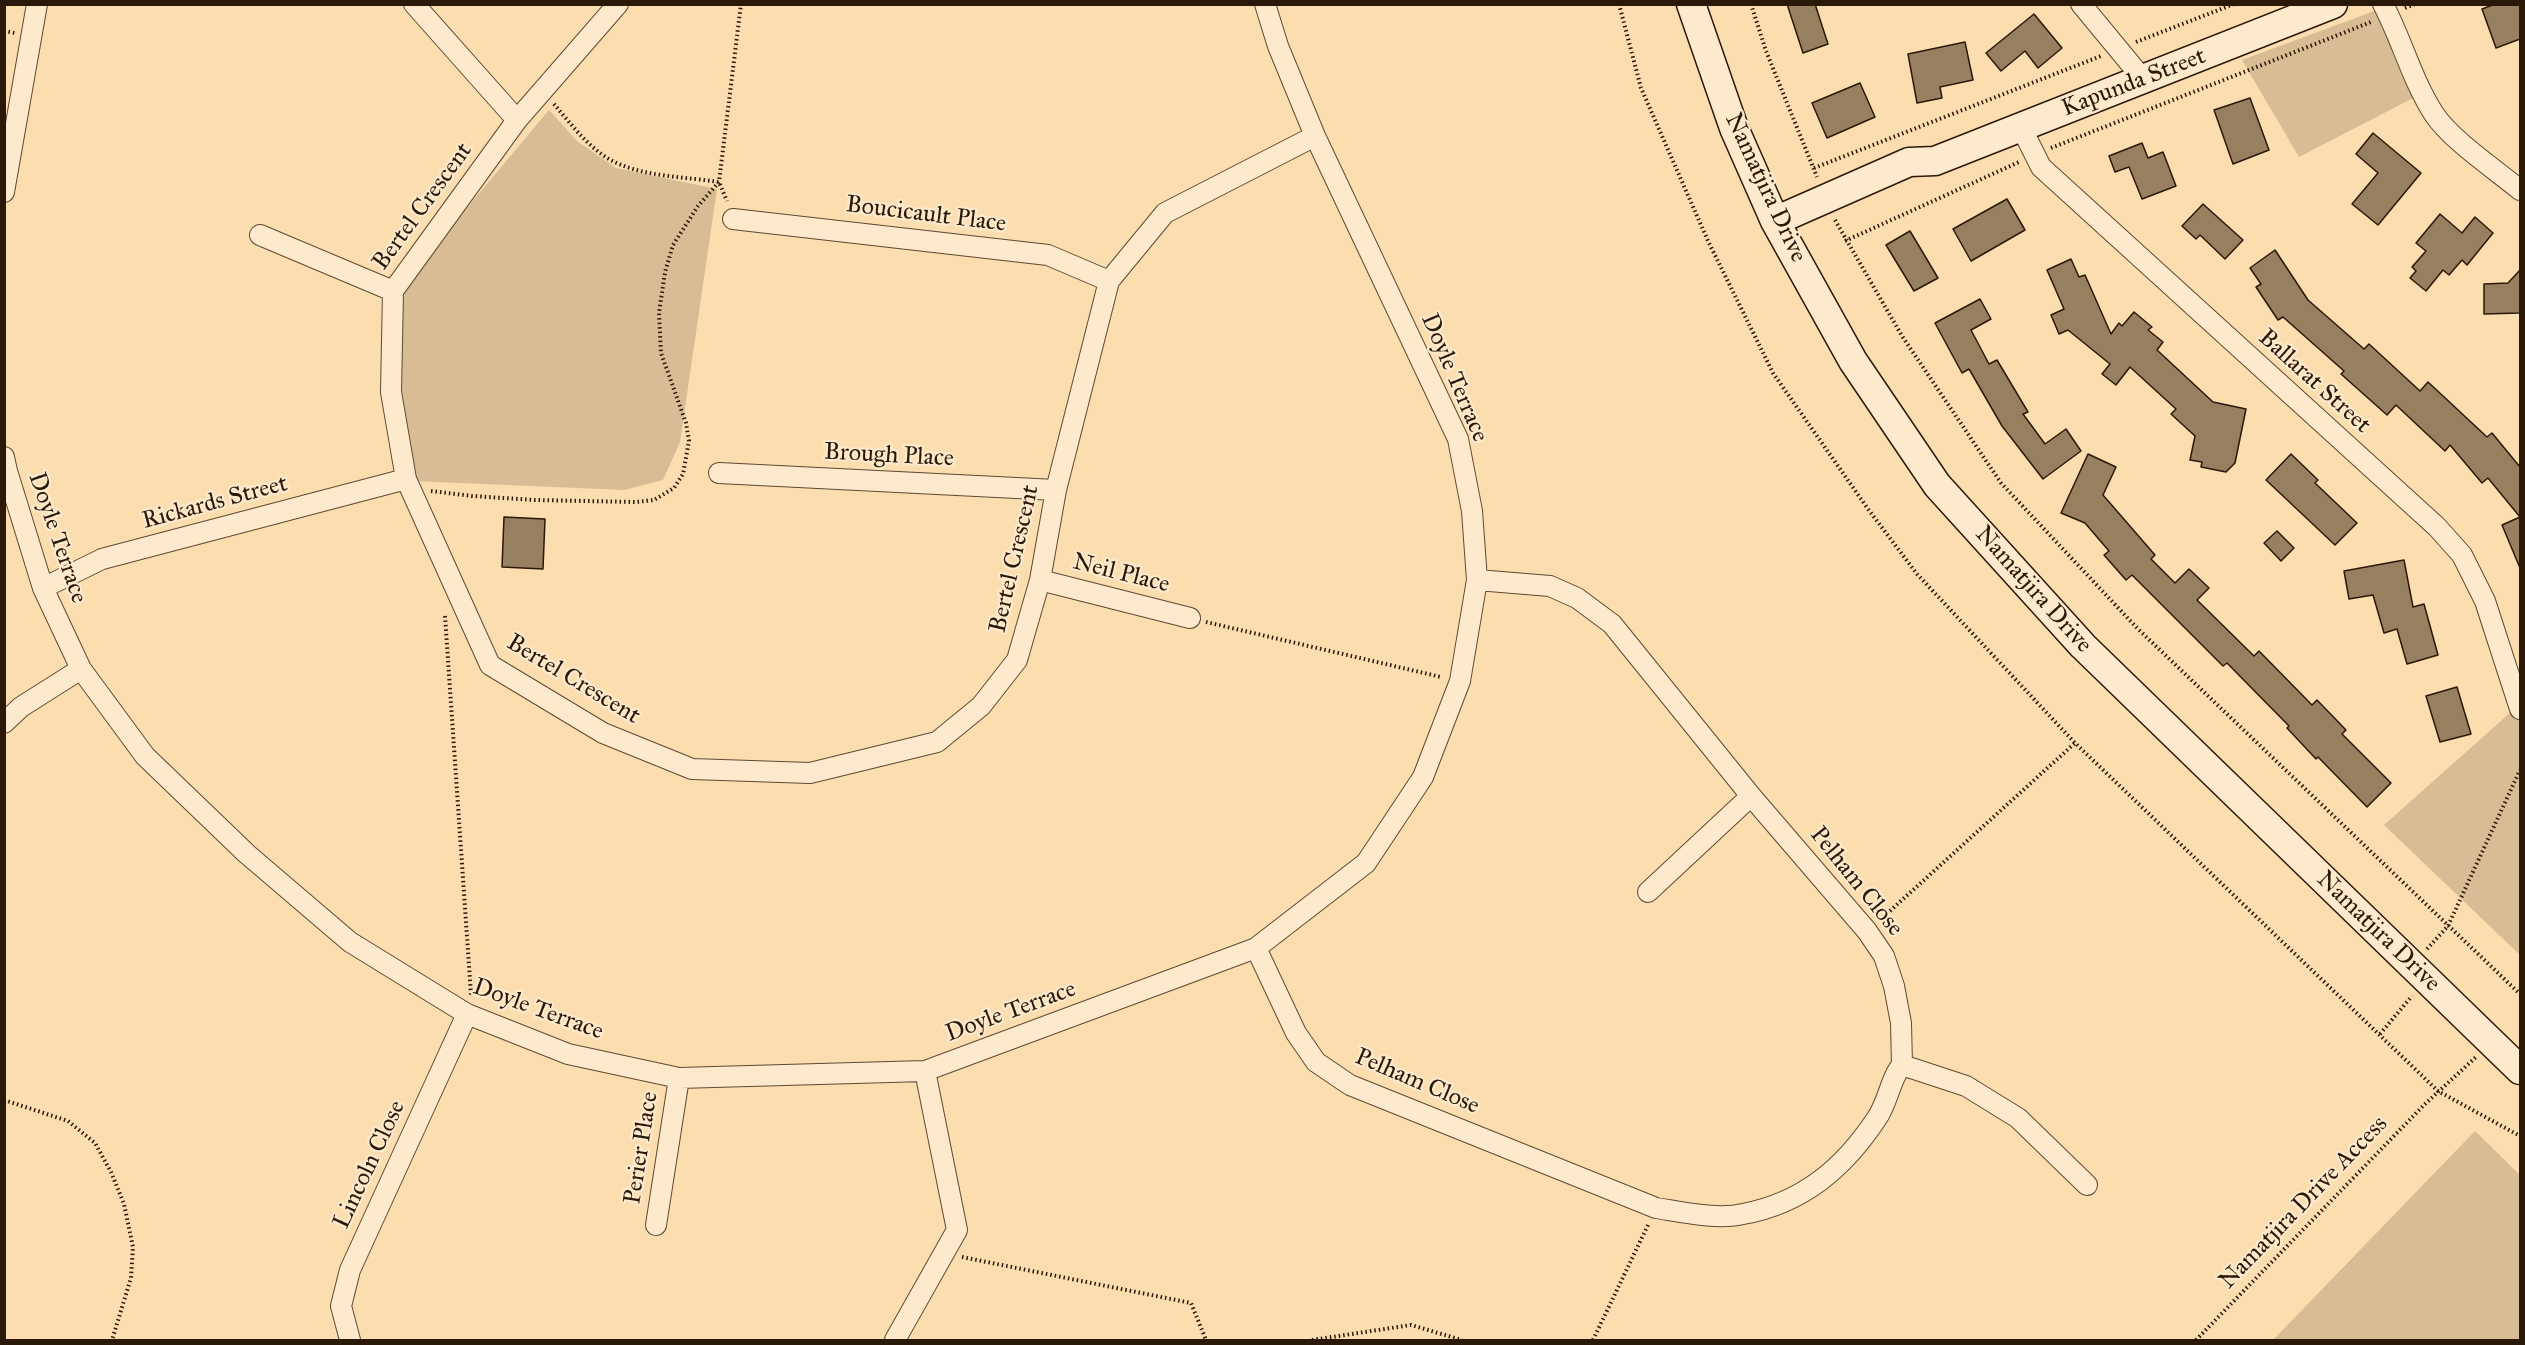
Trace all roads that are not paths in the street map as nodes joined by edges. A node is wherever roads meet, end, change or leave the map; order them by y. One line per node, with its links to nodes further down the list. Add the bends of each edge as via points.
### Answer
1 (37, 4): 14 (street)
2 (414, 4): 10 (street)
3 (618, 4): 10 (street, Bertel Crescent)
4 (1265, 4): 12 (street, Doyle Terrace)
5 (1691, 4): 16 (main road, Namatjira Drive, via 1734,128)
6 (2081, 4): 9 (street)
7 (2333, 4): 9 (main road, Kapunda Street)
8 (2386, 10): 13 (street, via 2415,80 2435,116)
9 (2143, 80): 11 (main road, Kapunda Street)
10 (518, 120): 19 (street, Bertel Crescent)
11 (2021, 127): 16 (main road, Kapunda Street, via 1935,161 1917,179); 29 (street, Ballarat Street, via 2041,167 2437,527 2462,555 2485,601)
12 (1315, 136): 18 (street, Bertel Crescent, via 1165,213); 25 (street, Doyle Terrace, via 1458,440 1472,511)
13 (2520, 190)
14 (4, 192)
15 (733, 219): 18 (street, Boucicault Place, via 1048,255)
16 (1780, 229): 36 (main road, Namatjira Drive, via 1853,361 1937,485 2083,646)
17 (260, 235): 19 (street)
18 (1109, 281): 23 (street, Bertel Crescent)
19 (393, 291): 22 (street, Bertel Crescent, via 391,392)
20 (4, 457): 26 (street, Doyle Terrace)
21 (719, 473): 23 (street, Brough Place)
22 (406, 479): 24 (street, Bertel Crescent, via 490,665 603,733 692,769 810,773 937,742 981,706 1017,660); 26 (street, Rickards Street, via 102,559)
23 (1056, 490): 24 (street, Bertel Crescent)
24 (1040, 580): 27 (street, Neil Place)
25 (1477, 580): 31 (street, Pelham Close, via 1550,586 1577,598 1612,624); 33 (street, Doyle Terrace, via 1460,681 1423,777 1366,863)
26 (43, 588): 28 (street, Doyle Terrace)
27 (1190, 618)
28 (81, 669): 30 (street, via 21,707); 34 (street, Doyle Terrace, via 145,756 247,854 350,942)
29 (2520, 709)
30 (4, 723)
31 (1751, 796): 32 (street); 35 (street, Pelham Close, via 1868,931 1884,956 1901,1023)
32 (1648, 892)
33 (1256, 948): 35 (street, Pelham Close, via 1296,1033 1316,1062 1350,1085 1656,1208 1742,1215 1793,1198 1833,1173 1863,1140 1886,1105); 37 (street, Doyle Terrace)
34 (466, 1014): 38 (street, Doyle Terrace, via 568,1054); 41 (street, Lincoln Close, via 350,1270 341,1306)
35 (1902, 1065): 39 (street, via 1966,1086 2018,1118)
36 (2520, 1070)
37 (925, 1071): 38 (street, Doyle Terrace); 42 (street, via 957,1230)
38 (679, 1078): 40 (street, Perier Place)
39 (2087, 1185)
40 (656, 1225)
41 (350, 1341)
42 (895, 1341)

